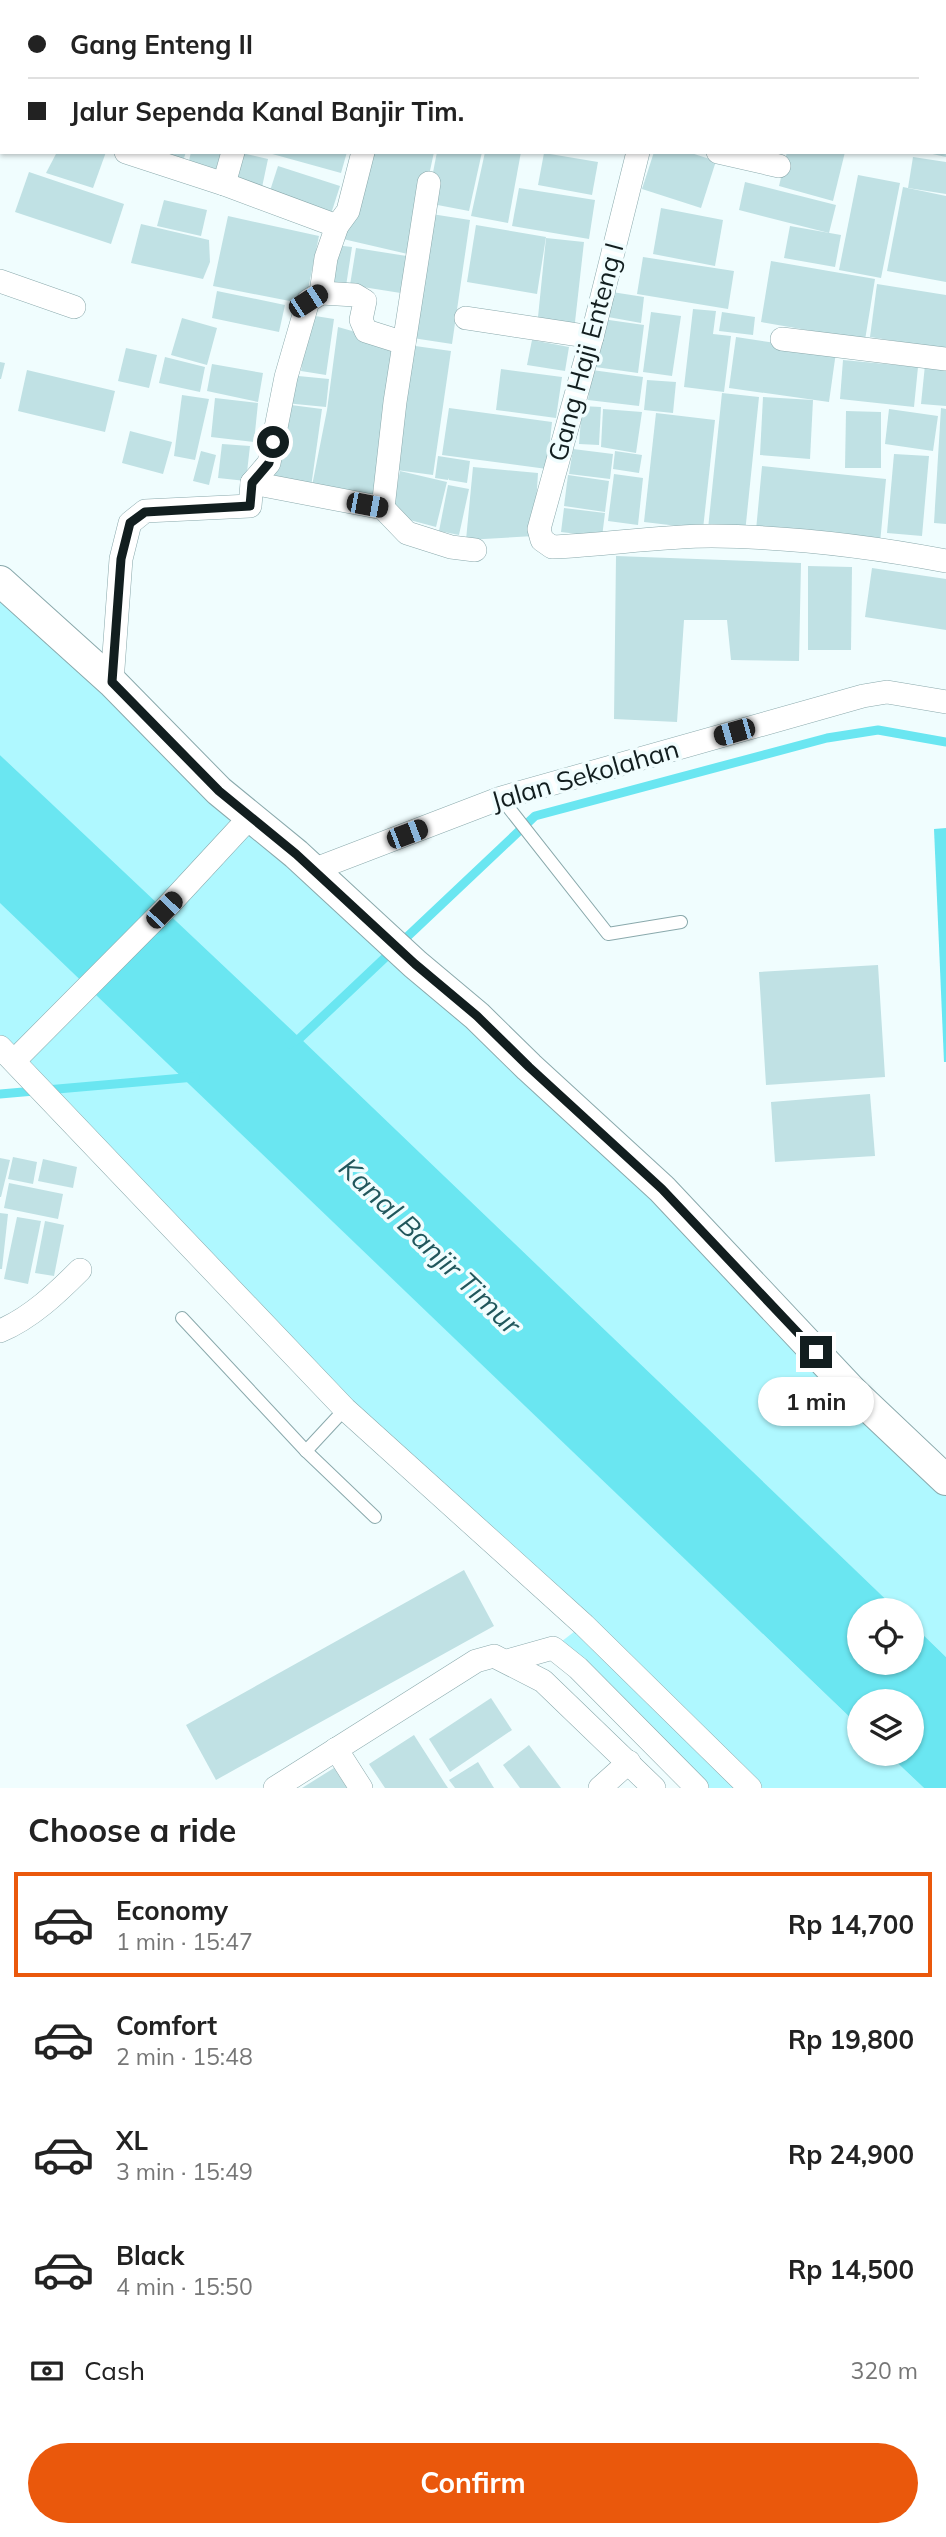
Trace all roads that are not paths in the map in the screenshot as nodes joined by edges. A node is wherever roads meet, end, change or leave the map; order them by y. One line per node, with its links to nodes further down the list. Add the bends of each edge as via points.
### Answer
1 (132, 154): 8 (street)
2 (232, 154): 8 (street)
3 (362, 154): 9 (street, via 348,212)
4 (638, 154): 14 (street, Gang Haji Enteng I)
5 (727, 154): 6 (street)
6 (779, 166)
7 (429, 183): 16 (street)
8 (224, 184): 9 (street)
9 (337, 226): 11 (street)
10 (0, 281): 12 (street)
11 (321, 293): 16 (street, via 360,297 365,301 362,320 366,331); 18 (street, via 308,301 286,377 269,463)
12 (74, 307)
13 (466, 318): 14 (street)
14 (592, 337): 21 (street, Gang Haji Enteng I, via 539,529 542,540 552,547 709,536 788,538)
15 (782, 340): 17 (street)
16 (404, 344): 19 (street)
17 (946, 359)
18 (252, 483): 19 (street); 23 (street, via 250,506 145,512 130,523 121,559)
19 (383, 508): 20 (street, via 407,533)
20 (475, 550)
21 (946, 561)
22 (0, 581): 23 (street)
23 (112, 682): 26 (street, via 219,791)
24 (946, 702): 25 (street, Jalan Sekolahan, via 887,692 863,696)
25 (501, 798): 27 (street, Jalan Sekolahan); 28 (lane, via 608,934)
26 (241, 827): 27 (street, via 296,854); 29 (street, via 33,1041)
27 (313, 870): 35 (street, via 662,1189 854,1393)
28 (681, 922)
29 (7, 1054): 33 (street)
30 (80, 1270): 32 (street, via 40,1307)
31 (182, 1318): 34 (lane)
32 (0, 1331)
33 (345, 1409): 34 (lane); 45 (street, via 576,1618)
34 (306, 1451): 36 (lane)
35 (946, 1480)
36 (375, 1517)
37 (507, 1661): 38 (street, via 494,1656 476,1661); 39 (street, via 543,1681); 44 (street, via 553,1648)
38 (336, 1748): 40 (street); 41 (street)
39 (629, 1762): 42 (street); 43 (street)
40 (275, 1788)
41 (361, 1788)
42 (600, 1788)
43 (654, 1788)
44 (697, 1788)
45 (750, 1788)

